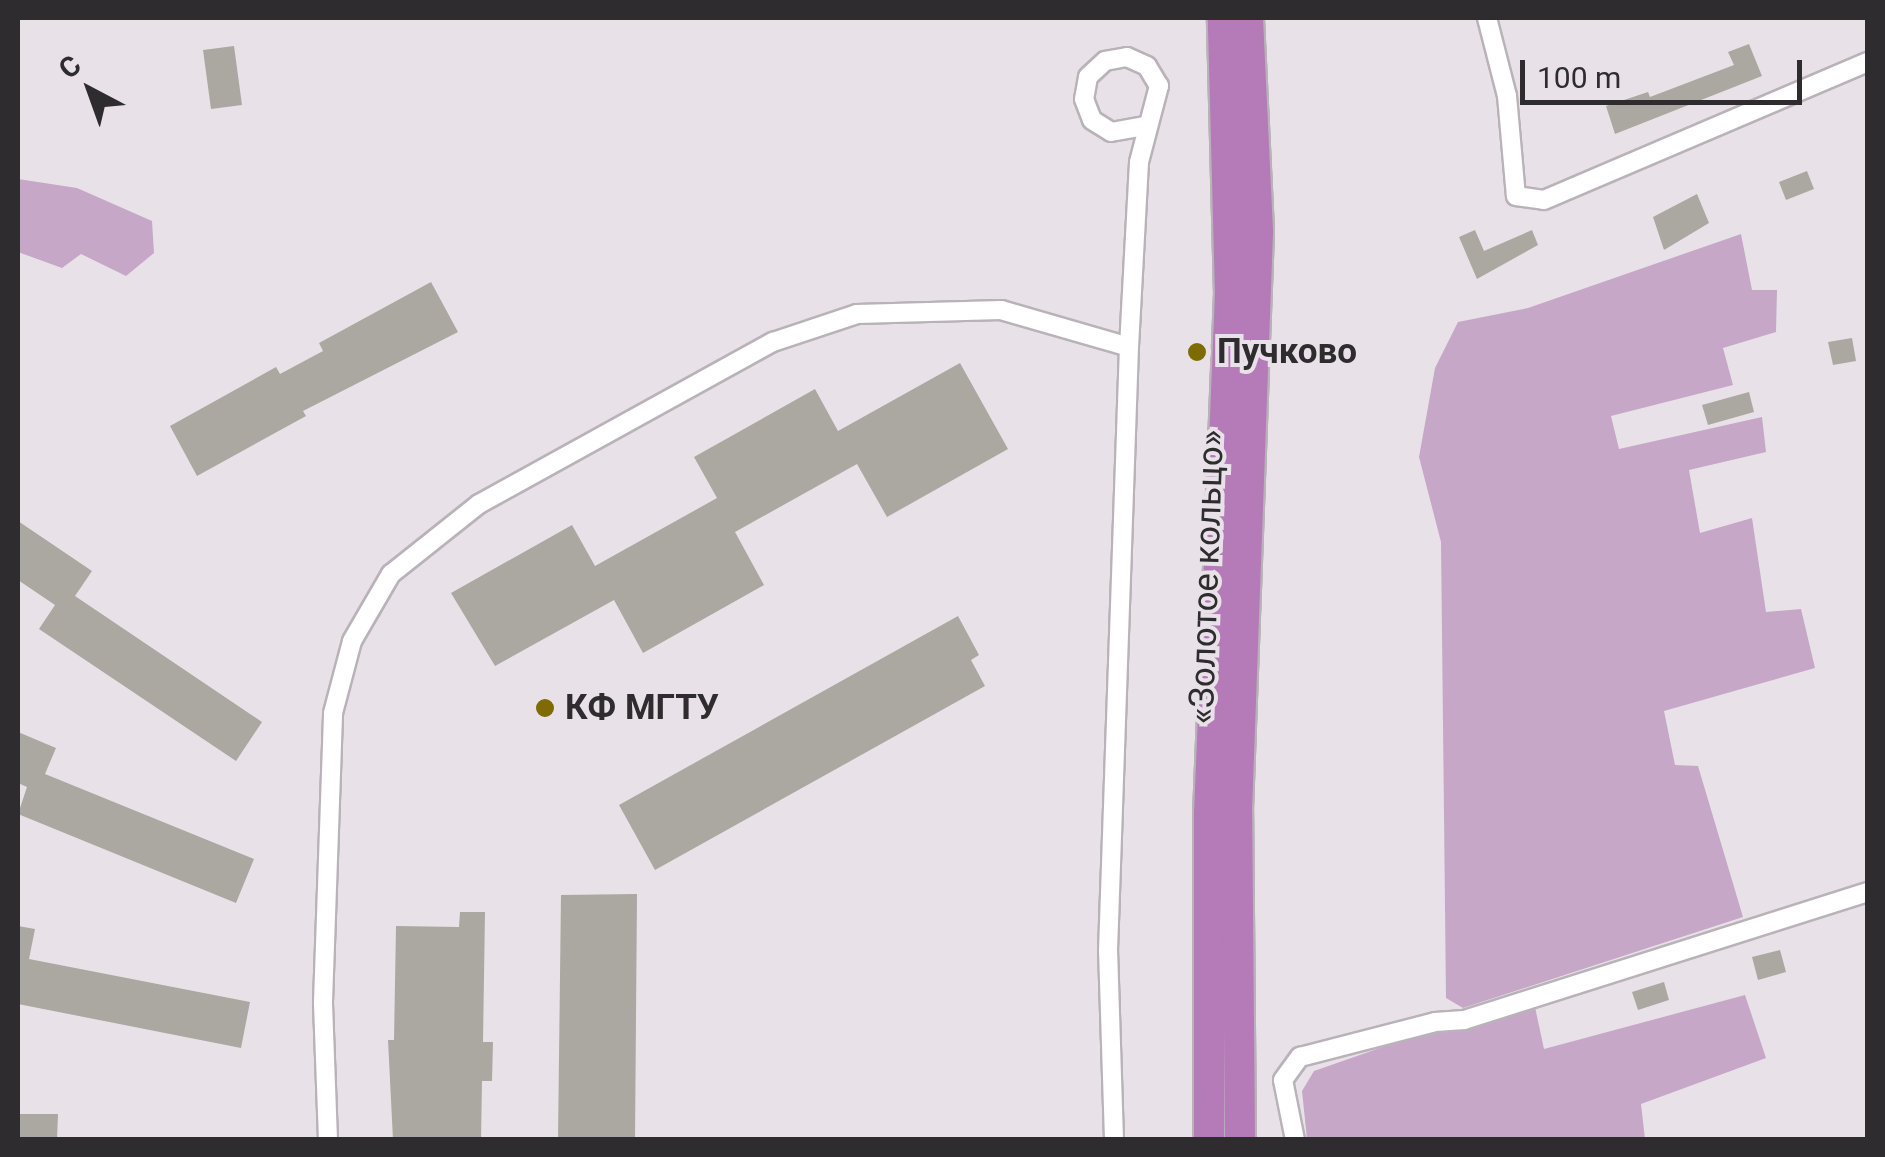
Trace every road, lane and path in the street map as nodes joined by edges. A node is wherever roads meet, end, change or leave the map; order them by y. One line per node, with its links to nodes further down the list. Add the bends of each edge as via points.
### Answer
1 (1223, 18): 12 (highway, «Золотое кольцо», via 1230,294 1209,814)
2 (1248, 18): 13 (highway, «Золотое кольцо», via 1258,231 1236,810)
3 (1486, 18): 4 (street, via 1507,96 1516,196 1544,200)
4 (1868, 62)
5 (1145, 126): 6 (street); 6 (street, via 1158,108 1159,86 1148,66 1127,57 1096,69 1084,99 1092,120); 7 (street)
6 (1111, 132): 7 (street)
7 (1139, 162): 8 (street)
8 (1129, 348): 10 (street, via 1001,310 858,314 773,342 479,504 391,574 352,640 332,713 323,1002); 11 (street, via 1108,951)
9 (1868, 892): 14 (street, via 1464,1020 1300,1057 1283,1080)
10 (328, 1140)
11 (1114, 1140)
12 (1208, 1140)
13 (1240, 1140)
14 (1295, 1140)

